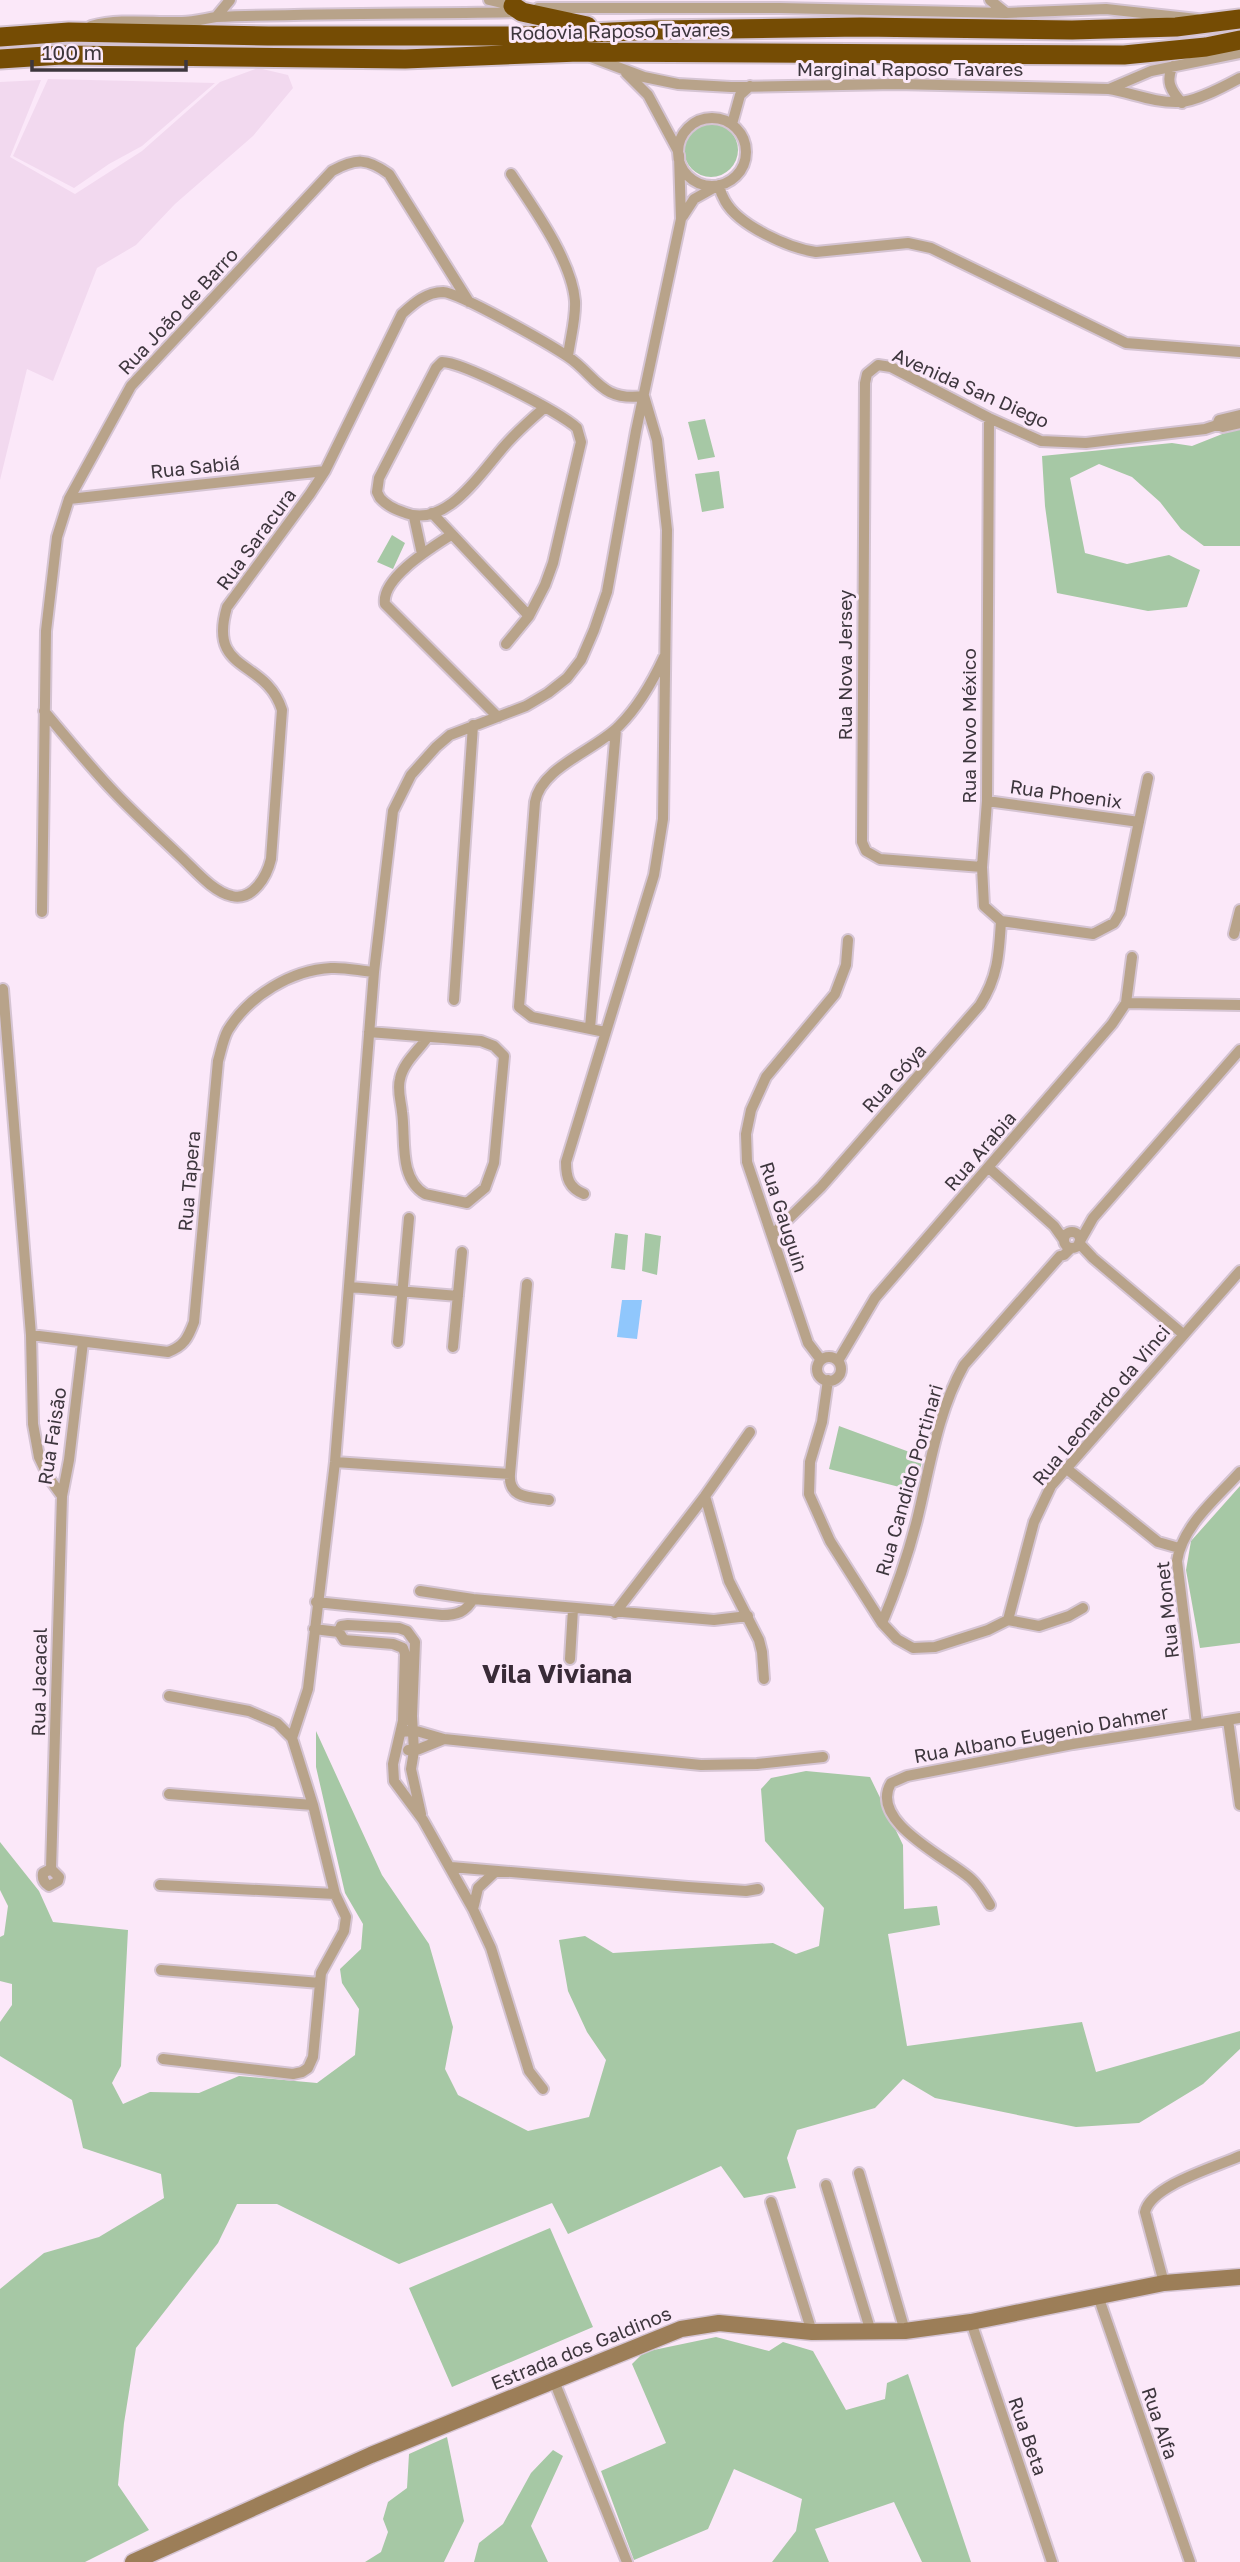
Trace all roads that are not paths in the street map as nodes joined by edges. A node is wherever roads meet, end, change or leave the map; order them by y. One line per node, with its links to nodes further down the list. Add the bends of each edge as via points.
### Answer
1 (230, 0): 8 (street)
2 (489, 0): 5 (street)
3 (979, 0): 6 (street)
4 (990, 0): 7 (street)
5 (518, 9): 6 (street); 8 (street); 11 (highway)
6 (973, 12): 7 (street)
7 (1006, 13): 9 (street, via 1106,9)
8 (215, 17): 10 (street, via 102,23)
9 (1232, 21): 11 (highway, Rodovia Raposo Tavares, via 1085,30 861,27)
10 (69, 32): 11 (highway, Rodovia Raposo Tavares, via 525,36); 12 (highway, Rodovia Raposo Tavares)
11 (616, 32)
12 (3, 35)
13 (1240, 40): 14 (highway, Rodovia Raposo Tavares, via 1124,55)
14 (579, 52): 16 (highway, Rodovia Raposo Tavares, via 405,59); 20 (street, Marginal Raposo Tavares)
15 (1240, 53): 18 (street, Marginal Raposo Tavares)
16 (62, 55): 17 (highway, Rodovia Raposo Tavares); 19 (highway)
17 (0, 59)
18 (1173, 66): 23 (street, Marginal Raposo Tavares); 24 (street, via 1169,85)
19 (0, 70)
20 (624, 71): 22 (street, Marginal Raposo Tavares, via 678,84); 26 (street, via 648,95)
21 (1240, 78): 24 (street)
22 (750, 86): 23 (street, Marginal Raposo Tavares); 25 (street, via 740,95)
23 (1109, 89): 24 (street)
24 (1182, 103)
25 (732, 124): 26 (street, via 714,118 696,121 683,134); 28 (street, via 745,142 744,164 738,174)
26 (679, 153): 28 (street, via 688,175 707,185); 29 (street)
27 (511, 174): 32 (street, via 573,284)
28 (719, 185): 29 (street, via 694,200); 31 (street, via 725,202 748,223 802,250 908,243 931,248 1126,343)
29 (681, 219): 34 (street)
30 (469, 302): 32 (street, Rua Saracura); 40 (street, Rua Saracura, via 444,292 414,302 401,314); 41 (street, Rua João de Barro, via 389,174 361,161 347,163 332,171 136,380)
31 (1240, 352)
32 (568, 356): 34 (street, Rua Saracura, via 592,381 617,396)
33 (878, 365): 37 (street, Avenida San Diego, via 891,366); 56 (street, Rua Nova Jersey, via 867,374 865,383 862,842 866,851 880,859)
34 (644, 396): 48 (street, via 657,440 667,530); 50 (street, via 607,592 581,660 567,678 526,706)
35 (544, 408): 42 (street, via 458,499); 43 (street, via 461,366 442,362 377,485 385,504); 46 (street, via 571,422 581,442 553,564)
36 (1240, 415): 39 (street, Avenida San Diego, via 1219,420)
37 (989, 418): 39 (street, Avenida San Diego, via 1027,436 1056,443); 54 (street, Rua Novo México)
38 (1240, 422): 39 (street, Avenida San Diego)
39 (1217, 425)
40 (325, 471): 41 (street, Rua Sabiá); 49 (street, Rua Saracura, via 227,607 222,623 225,650 272,688 282,710 271,859 256,889 234,897 203,877 115,794)
41 (69, 499): 49 (street, Rua João de Barro, via 53,570)
42 (432, 513): 43 (street); 44 (street)
43 (414, 517): 45 (street)
44 (451, 535): 45 (street); 46 (street)
45 (422, 554): 50 (street, via 388,587 385,604)
46 (529, 616): 47 (street)
47 (506, 643)
48 (665, 655): 52 (street, via 646,693); 70 (street, via 661,838 654,875)
49 (44, 711): 58 (street, Rua João de Barro)
50 (498, 717): 51 (street)
51 (473, 725): 63 (street, via 450,735 423,760 393,811); 65 (street)
52 (616, 729): 68 (street); 68 (street, via 545,780 537,793 523,947 519,1007 531,1017)
53 (1148, 778): 55 (street)
54 (988, 801): 55 (street, Rua Phoenix); 56 (street, Rua Novo México)
55 (1139, 822): 59 (street, via 1114,923 1093,934)
56 (982, 867): 59 (street, Rua Novo México, via 984,906)
57 (1240, 910): 60 (street)
58 (42, 912)
59 (1001, 921): 76 (street, Rua Góya, via 996,970 980,1005 821,1187)
60 (1234, 934)
61 (848, 940): 76 (street, Rua Gauguin, via 846,965 835,994 766,1077 751,1110 747,1162)
62 (1132, 957): 66 (street, Rua Arabia)
63 (374, 972): 69 (street); 86 (street, Rua Tapera, via 330,968 297,974 265,991 228,1031 218,1061 194,1322 188,1339 168,1352)
64 (3, 989): 85 (street, Rua Faisão)
65 (454, 1000)
66 (1126, 1003): 67 (street); 73 (street, Rua Arabia, via 1093,1049)
67 (1240, 1005)
68 (590, 1028): 70 (street)
69 (369, 1032): 71 (street); 81 (street)
70 (605, 1032): 74 (street, via 566,1162 569,1184)
71 (427, 1038): 71 (street, via 400,1078 403,1151 419,1190 467,1203 485,1188 494,1163 504,1056 481,1041)
72 (1240, 1050): 77 (street, Rua Candido Portinari)
73 (989, 1168): 77 (street); 90 (street, Rua Arabia, via 875,1298)
74 (584, 1194)
75 (409, 1218): 82 (street)
76 (772, 1235): 89 (street, Rua Gauguin, via 808,1343)
77 (1072, 1241): 84 (street); 109 (street, Rua Candido Portinari, via 1065,1255 964,1365 949,1393 916,1522)
78 (461, 1252): 83 (street)
79 (1238, 1276): 84 (street, Rua Leonardo da Vinci)
80 (527, 1284): 96 (street)
81 (350, 1287): 82 (street); 93 (street)
82 (402, 1290): 83 (street); 87 (street)
83 (458, 1296): 88 (street)
84 (1183, 1334): 94 (street, Rua Leonardo da Vinci)
85 (31, 1335): 86 (street, Rua Tapera); 97 (street, Rua Faisão, via 35,1441 49,1478)
86 (83, 1342): 97 (street, Rua Faisão)
87 (398, 1342)
88 (453, 1347)
89 (821, 1360): 90 (street); 91 (street, Rua Arabia, via 818,1373)
90 (838, 1361): 91 (street, Rua Arabia, via 840,1374)
91 (828, 1380): 109 (street, Rua Arabia, via 810,1462 809,1493 830,1541)
92 (750, 1432): 98 (street)
93 (334, 1462): 96 (street); 103 (street)
94 (1067, 1469): 100 (street, via 1158,1542); 108 (street, Rua Leonardo da Vinci, via 1051,1486 1034,1522)
95 (1240, 1472): 100 (street, Rua Monet)
96 (510, 1474): 99 (street, via 512,1490 520,1496)
97 (62, 1496): 133 (street, Rua Jacacal)
98 (705, 1496): 106 (street); 107 (street, via 729,1581)
99 (549, 1500)
100 (1179, 1548): 119 (street, Rua Monet)
101 (421, 1591): 102 (street)
102 (473, 1600): 103 (street, via 462,1612 442,1615); 105 (street)
103 (316, 1602): 111 (street)
104 (1083, 1608): 108 (street, via 1039,1626)
105 (573, 1609): 106 (street); 114 (street)
106 (615, 1612): 107 (street, via 714,1620)
107 (748, 1616): 115 (street, via 762,1653)
108 (1008, 1620): 109 (street, via 928,1648 905,1645)
109 (882, 1623)
110 (354, 1625): 112 (street, via 341,1626); 113 (street); 120 (street, via 398,1628 415,1642)
111 (314, 1629): 112 (street); 121 (street, via 308,1689)
112 (338, 1632): 113 (street, via 344,1640)
113 (354, 1642): 120 (street, via 403,1648)
114 (570, 1659)
115 (764, 1679)
116 (169, 1696): 121 (street, via 249,1711 277,1723)
117 (1240, 1718): 118 (street, Rua Albano Eugenio Dahmer)
118 (1228, 1720): 119 (street, Rua Albano Eugenio Dahmer); 130 (street)
119 (1197, 1724): 138 (street, Rua Albano Eugenio Dahmer, via 1009,1756 891,1783 887,1805 900,1825 970,1877)
120 (407, 1731): 122 (street); 123 (street); 124 (street)
121 (292, 1738): 129 (street)
122 (444, 1739): 124 (street); 125 (street, via 701,1765)
123 (399, 1746): 124 (street); 126 (street)
124 (414, 1751): 127 (street)
125 (823, 1757)
126 (394, 1781): 127 (street); 131 (street)
127 (414, 1787): 131 (street)
128 (169, 1794): 129 (street)
129 (313, 1805): 137 (street)
130 (1240, 1805)
131 (423, 1820): 132 (street)
132 (451, 1867): 134 (street); 139 (street)
133 (51, 1869)
134 (495, 1872): 136 (street); 139 (street, via 478,1888)
135 (160, 1885): 137 (street)
136 (758, 1889)
137 (335, 1894): 141 (street, via 346,1917 345,1926)
138 (990, 1905)
139 (474, 1909): 143 (street, via 491,1948 529,2071)
140 (161, 1970): 141 (street)
141 (320, 1983): 142 (street, via 315,2050 302,2073)
142 (163, 2059)
143 (543, 2089)
144 (1240, 2156): 149 (street, via 1159,2191 1146,2204)
145 (859, 2173): 152 (street)
146 (826, 2185): 154 (street)
147 (771, 2202): 153 (street)
148 (1240, 2277): 149 (street, Estrada dos Galdinos)
149 (1164, 2283): 150 (street, Estrada dos Galdinos)
150 (1098, 2295): 151 (street, Estrada dos Galdinos); 160 (street, Rua Alfa)
151 (971, 2322): 152 (street, Estrada dos Galdinos); 159 (street, Rua Beta)
152 (905, 2331): 154 (street, Estrada dos Galdinos)
153 (812, 2332): 154 (street, Estrada dos Galdinos); 155 (street, Estrada dos Galdinos, via 740,2324 698,2325)
154 (872, 2332)
155 (554, 2381): 156 (street, Estrada dos Galdinos, via 370,2455); 158 (street)
156 (154, 2558): 157 (street, Estrada dos Galdinos)
157 (133, 2562)
158 (627, 2562)
159 (1052, 2562)
160 (1190, 2562)

